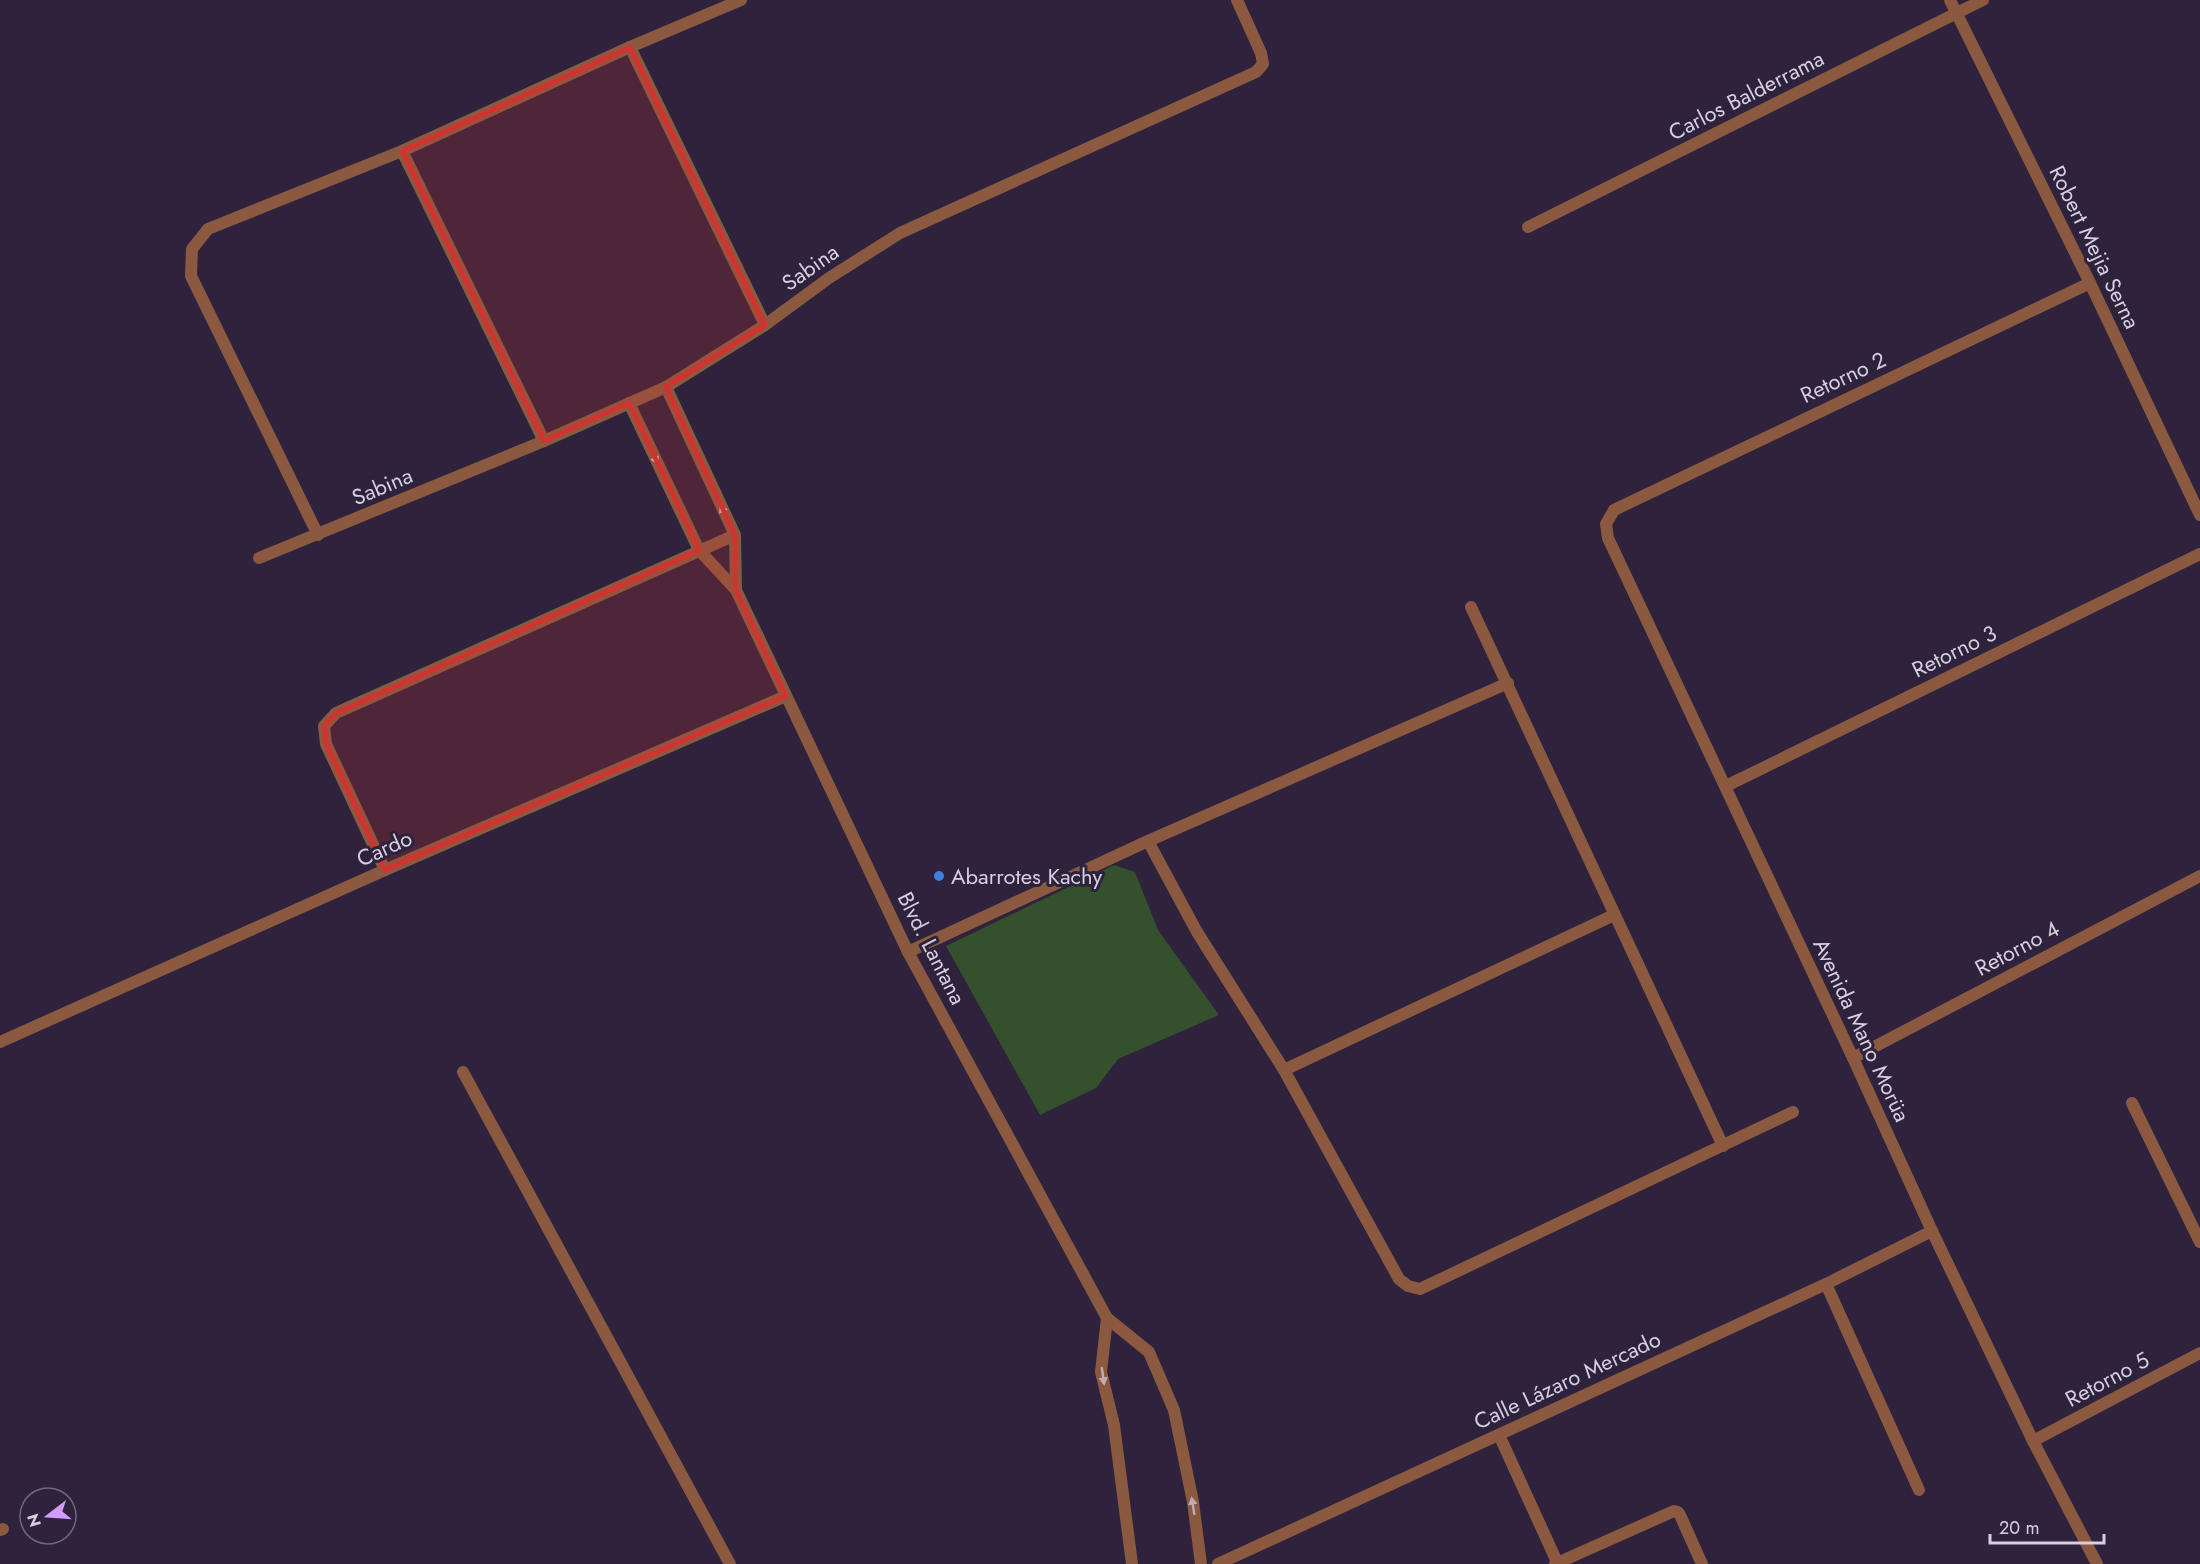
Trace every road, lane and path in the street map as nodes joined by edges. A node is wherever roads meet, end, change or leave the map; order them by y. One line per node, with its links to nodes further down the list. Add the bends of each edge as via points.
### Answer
1 (741, 0): 6 (street)
2 (1237, 0): 10 (street, Sabina, via 1261,53 1263,64 1256,72 900,233)
3 (1950, 0): 5 (street, Robert Mejia Serna)
4 (1983, 0): 5 (street, Carlos Balderrama)
5 (1957, 13): 8 (street, Carlos Balderrama); 9 (street, Robert Mejia Serna)
6 (630, 47): 7 (street); 10 (street)
7 (402, 151): 13 (street); 16 (street, via 208,229 192,249 191,276)
8 (1527, 227)
9 (2090, 283): 14 (street, Retorno 2); 15 (street, Robert Mejia Serna)
10 (765, 325): 11 (street, Sabina)
11 (666, 387): 12 (street, Sabina); 17 (street, one-way to 11)
12 (629, 404): 13 (street, Sabina); 18 (street, one-way to 18)
13 (543, 441): 16 (street, Sabina)
14 (1614, 510): 25 (street, Avenida Mano Morüa, via 1606,524 1608,538)
15 (2200, 515)
16 (318, 535): 20 (street, Sabina)
17 (735, 535): 18 (street); 21 (street)
18 (699, 550): 21 (street); 27 (street, via 336,713 324,726 326,744)
19 (2200, 554): 25 (street, Retorno 3)
20 (260, 558)
21 (736, 590): 24 (street, Blvd. Lantana)
22 (1471, 607): 23 (street)
23 (1508, 683): 26 (street); 29 (street)
24 (786, 696): 27 (street, Cardo); 30 (street, Blvd. Lantana)
25 (1726, 786): 32 (street, Avenida Mano Morüa)
26 (1148, 841): 30 (street); 33 (street, via 1197,932)
27 (385, 870): 31 (street, Cardo)
28 (2200, 876): 32 (street, Retorno 4)
29 (1614, 915): 33 (street); 37 (street)
30 (908, 952): 41 (street, Blvd. Lantana)
31 (0, 1042)
32 (1853, 1058): 38 (street, Avenida Mano Morüa)
33 (1284, 1070): 37 (street, via 1399,1279 1420,1289)
34 (463, 1072): 46 (street)
35 (2132, 1103): 39 (street)
36 (1793, 1112): 37 (street)
37 (1723, 1146)
38 (1932, 1231): 40 (street, Calle Lázaro Mercado); 44 (street, Avenida Mano Morüa)
39 (2200, 1242)
40 (1826, 1284): 43 (street, Calle Lázaro Mercado); 45 (street)
41 (1107, 1318): 47 (street, one-way to 47, via 1101,1372 1114,1425); 48 (street, one-way to 41, via 1174,1410 1149,1352)
42 (2200, 1353): 44 (street, Retorno 5)
43 (1499, 1435): 49 (street, Calle Lázaro Mercado); 50 (street)
44 (2033, 1441): 52 (street, Avenida Mano Morüa)
45 (1919, 1490)
46 (730, 1564)
47 (1132, 1564)
48 (1201, 1564)
49 (1218, 1564)
50 (1557, 1564): 51 (street, via 1674,1511 1680,1515)
51 (1702, 1564)
52 (2097, 1564)

